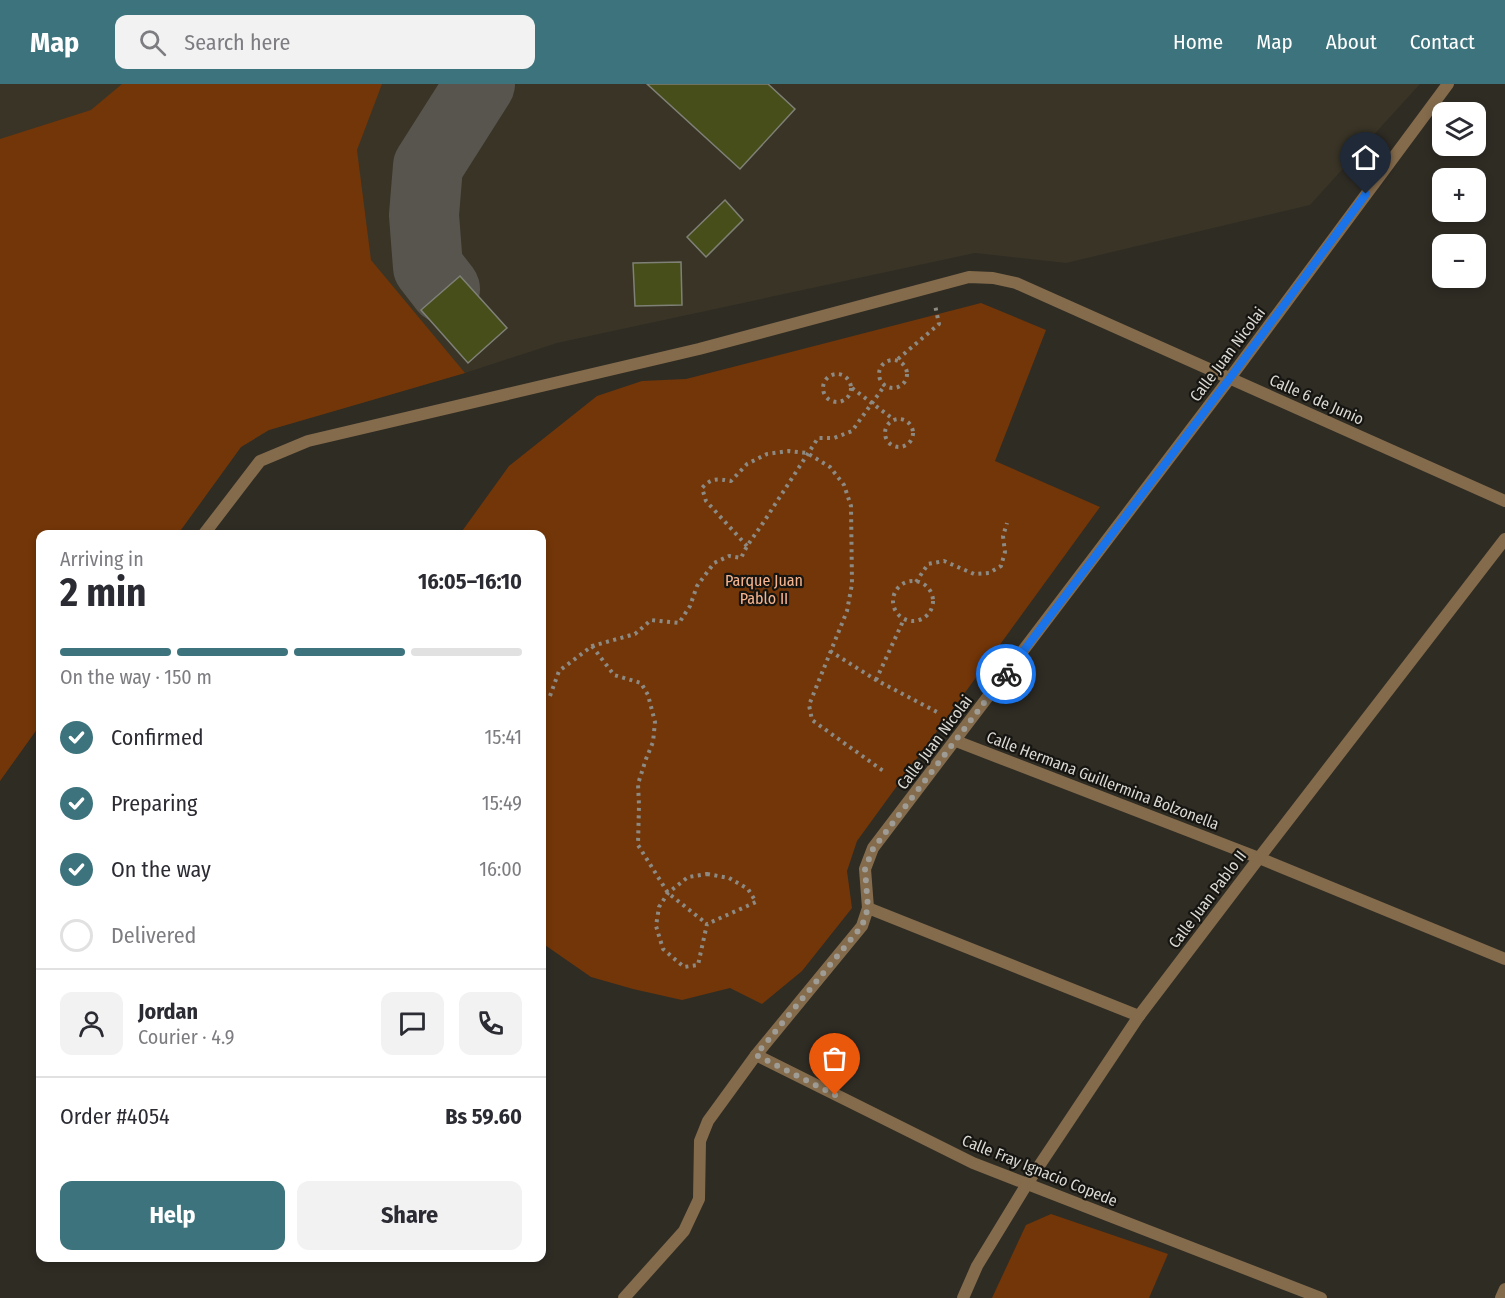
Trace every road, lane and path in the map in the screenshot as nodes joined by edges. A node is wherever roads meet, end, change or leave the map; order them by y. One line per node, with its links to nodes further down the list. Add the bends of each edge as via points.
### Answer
1 (1448, 84): 4 (street, Calle Juan Nicolai)
2 (939, 324): 3 (path)
3 (898, 360): 5 (path, via 881,365 879,376); 5 (path, via 906,367 907,378 895,388)
4 (1230, 378): 10 (street, Calle 6 de Junio); 12 (street, Calle 6 de Junio, via 1017,283 969,278 699,349 308,441 260,461); 22 (street, Calle Juan Nicolai)
5 (885, 385): 7 (path)
6 (851, 387): 6 (path, via 847,378 836,374 825,380 823,391 829,401 839,403 848,398); 7 (path)
7 (872, 403): 8 (path); 9 (path, via 852,431 834,438 818,438)
8 (893, 419): 8 (path, via 885,428 886,440 894,446 904,446 912,439 912,428 905,420)
9 (807, 453): 14 (path); 14 (path, via 766,454 747,464 731,481 719,479 702,488 706,501); 18 (path, via 830,467 844,484 852,506 852,584 847,611)
10 (1505, 501)
11 (1007, 523): 15 (path, via 1001,566 989,573 974,574 944,561 928,564)
12 (207, 530)
13 (1505, 539): 24 (street, Calle Juan Pablo II)
14 (747, 546): 17 (path, via 741,558 729,556 714,563 697,586 679,623 651,620 635,634)
15 (916, 582): 16 (path, via 907,582 895,592 894,608); 16 (path, via 930,591 932,607 917,621)
16 (904, 619): 19 (path)
17 (592, 646): 20 (path, via 559,671); 25 (path, via 614,675 641,683 648,696 655,722 653,742 638,784 638,845)
18 (830, 651): 19 (path); 23 (path, via 809,705 812,720)
19 (876, 681): 21 (path)
20 (550, 696)
21 (937, 712)
22 (956, 741): 24 (street, Calle Hermana Guillermina Bolzonella); 26 (street, Calle Juan Nicolai, via 873,849 865,869)
23 (886, 773)
24 (1259, 858): 28 (street, Calle Hermana Guillermina Bolzonella); 29 (street, Calle Juan Pablo II)
25 (668, 893): 27 (path); 27 (path, via 659,907 656,926 663,949 684,967 698,965); 27 (path, via 688,877 707,874 729,878 748,889 756,902)
26 (868, 908): 29 (street); 30 (street, via 862,926)
27 (707, 924)
28 (1505, 959)
29 (1139, 1016): 31 (street, Calle Juan Pablo II)
30 (756, 1055): 31 (street, Calle Fray Ignacio Copede, via 973,1163); 33 (street, via 708,1121 700,1141 699,1199 684,1232)
31 (1027, 1184): 34 (street, Calle Juan Pablo II, via 977,1266); 35 (street, Calle Fray Ignacio Copede)
32 (1505, 1288): 36 (street)
33 (624, 1298)
34 (963, 1298)
35 (1321, 1298)
36 (1501, 1298)

